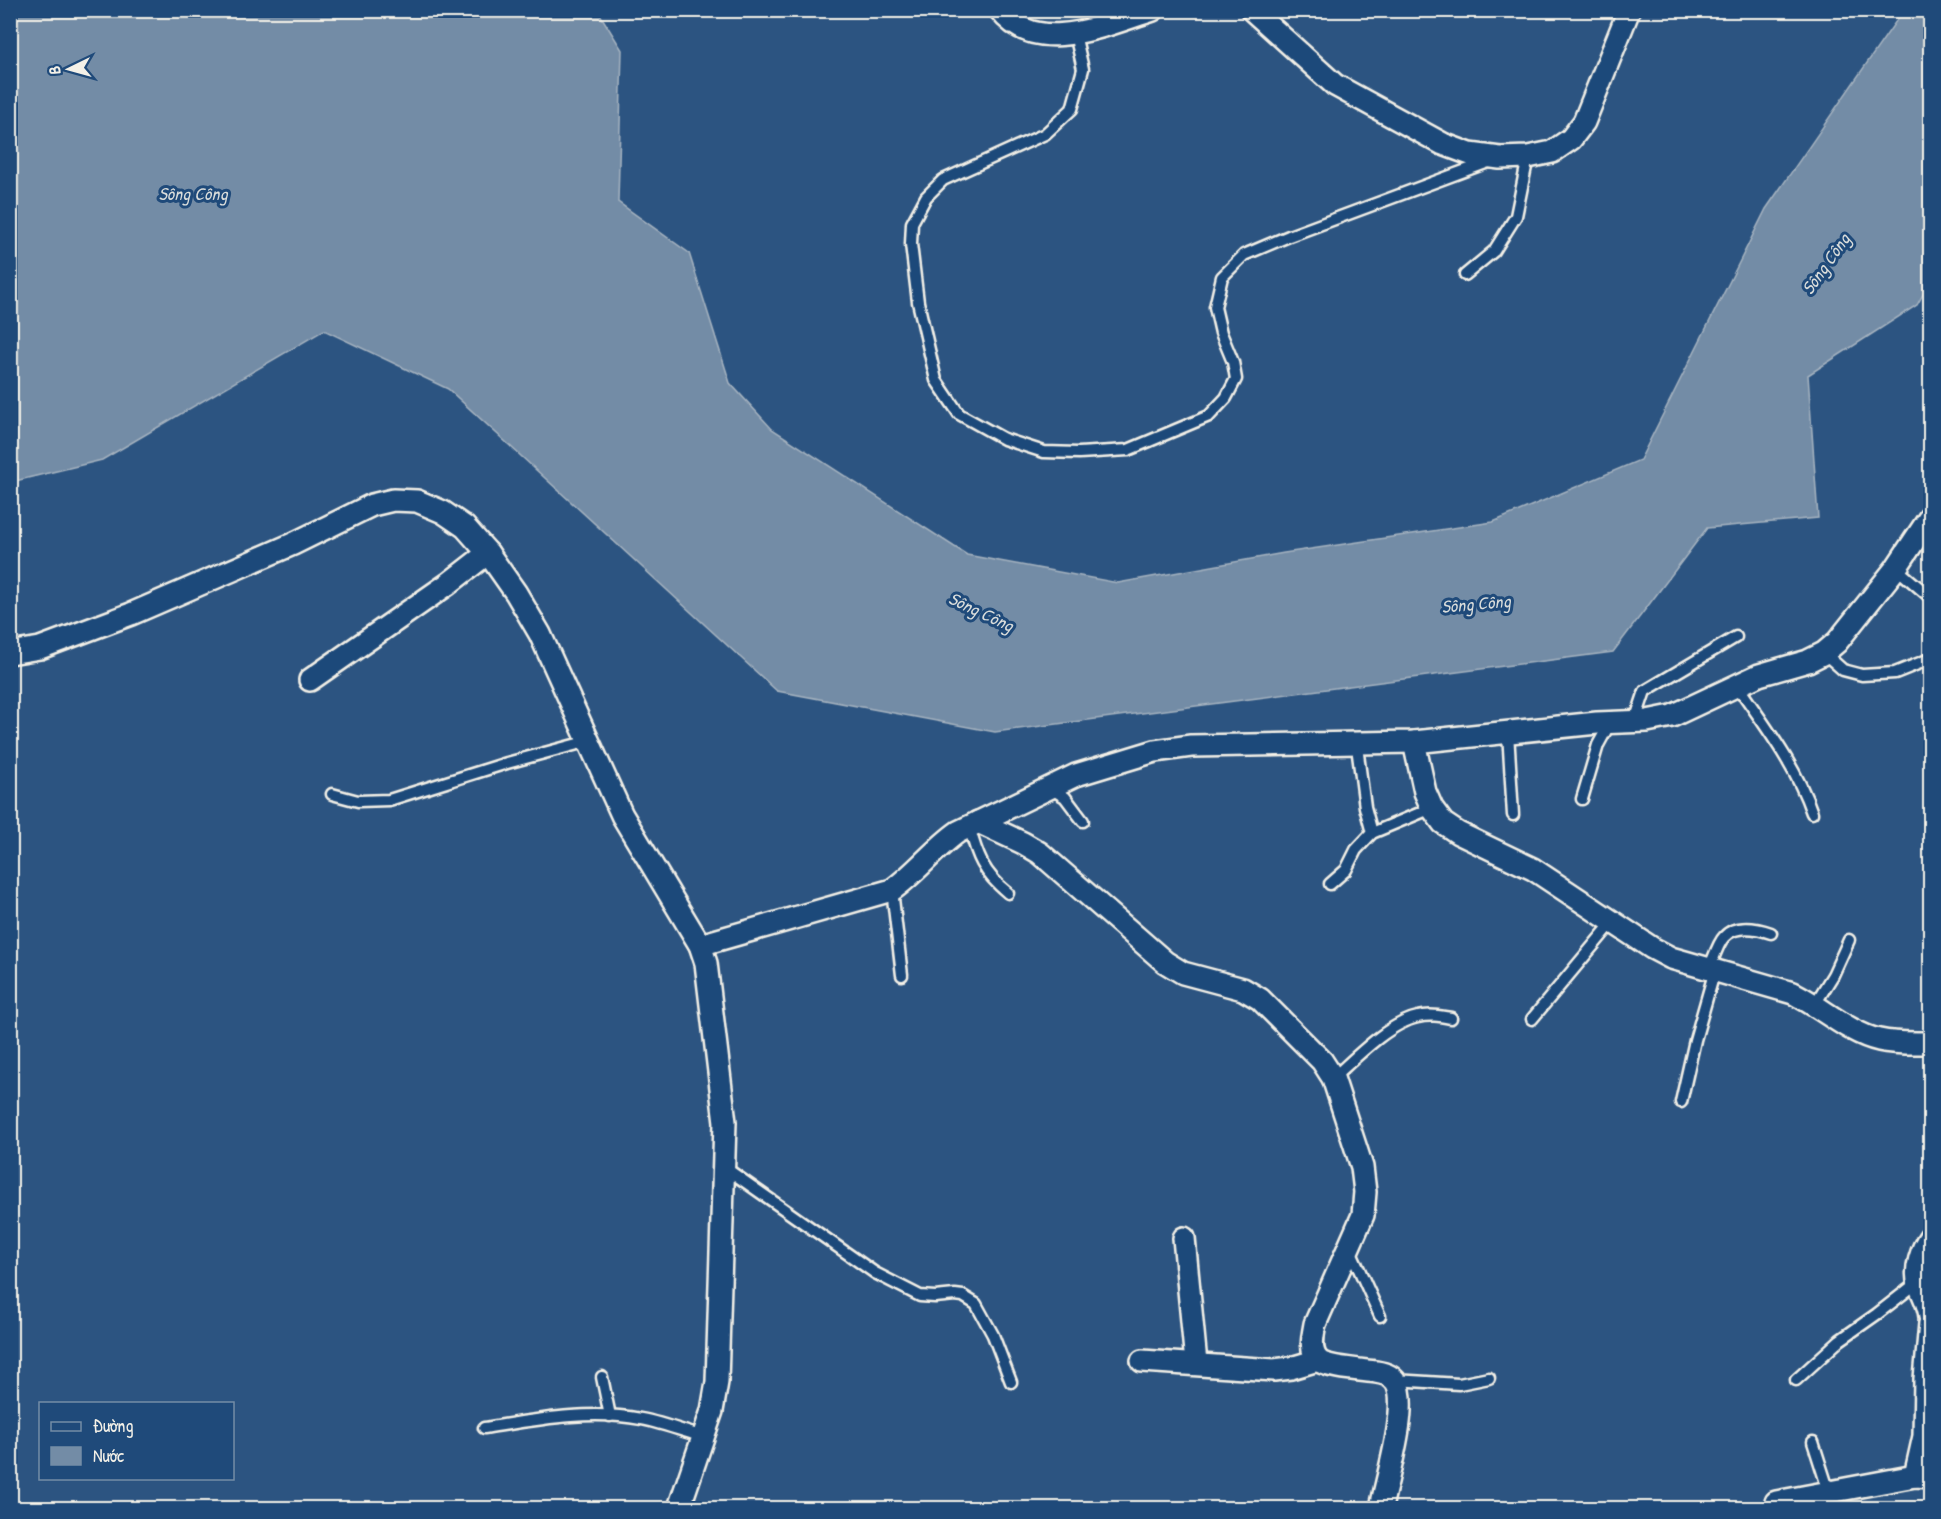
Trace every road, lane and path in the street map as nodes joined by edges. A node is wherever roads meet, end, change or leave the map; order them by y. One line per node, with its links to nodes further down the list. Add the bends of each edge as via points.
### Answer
1 (1000, 10): 5 (street, via 1021,28)
2 (1153, 10): 5 (street)
3 (1252, 10): 7 (street, via 1335,85 1443,144)
4 (1629, 10): 6 (street, via 1584,122 1571,139 1552,152)
5 (1076, 40): 7 (lane, via 1083,69 1072,109 1046,134 943,180 926,197 912,223 910,244 918,303 936,380 959,414 1004,439 1044,452 1128,450 1209,416 1226,398 1236,379 1215,308 1222,277 1244,255)
6 (1528, 157): 7 (street); 8 (lane, via 1516,216 1494,251)
7 (1500, 158)
8 (1465, 275)
9 (1930, 517): 11 (street)
10 (488, 553): 15 (street, via 465,527 443,512 417,501 393,500 131,614 40,648); 17 (street); 22 (street, via 540,634)
11 (1896, 568): 12 (lane); 14 (street)
12 (1930, 597)
13 (1736, 637): 19 (lane, via 1645,691)
14 (1824, 653): 16 (lane, via 1843,670 1862,675 1895,673); 18 (street)
15 (10, 654)
16 (1930, 659)
17 (310, 680)
18 (1737, 686): 19 (street, via 1672,716); 29 (lane, via 1781,750)
19 (1635, 721): 20 (street)
20 (1610, 722): 21 (street); 27 (lane, via 1598,745)
21 (1508, 732): 23 (street); 30 (lane)
22 (589, 741): 26 (lane, via 389,800 358,801); 40 (street, via 635,838)
23 (1414, 742): 25 (street, via 1173,747); 28 (street)
24 (1358, 754): 33 (lane)
25 (1048, 787): 31 (lane, via 1065,797); 32 (street)
26 (332, 794)
27 (1582, 798)
28 (1432, 808): 33 (lane); 37 (street, via 1443,823 1458,833 1533,869)
29 (1812, 813)
30 (1514, 815)
31 (1083, 821)
32 (973, 824): 35 (street, via 945,841); 36 (lane, via 975,850 983,867); 47 (street, via 1040,853 1165,962 1183,973 1243,989 1260,999 1322,1060)
33 (1372, 833): 34 (lane, via 1356,850 1346,870)
34 (1330, 884)
35 (892, 890): 40 (street); 42 (lane)
36 (1008, 893)
37 (1613, 922): 41 (street, via 1671,958); 45 (lane)
38 (1771, 933): 41 (lane, via 1753,927 1724,937)
39 (1849, 940): 43 (lane)
40 (700, 945): 49 (street, via 706,963 723,1091)
41 (1712, 969): 43 (street, via 1793,993); 48 (lane)
42 (902, 975)
43 (1815, 1004): 46 (street, via 1860,1034 1877,1040)
44 (1451, 1018): 47 (lane, via 1417,1017 1392,1029)
45 (1532, 1019)
46 (1930, 1043)
47 (1334, 1078): 52 (street, via 1362,1167 1365,1192 1363,1215)
48 (1681, 1102)
49 (724, 1167): 65 (lane, via 875,1273 920,1296 963,1296 976,1304); 68 (street, via 717,1382)
50 (1930, 1237): 53 (street, via 1919,1262)
51 (1184, 1238): 60 (street)
52 (1349, 1246): 54 (lane); 58 (street, via 1315,1324 1313,1351)
53 (1918, 1282): 55 (street); 64 (lane, via 1840,1340)
54 (1380, 1316)
55 (1930, 1317)
56 (1930, 1323): 57 (street)
57 (1930, 1332): 70 (street)
58 (1318, 1360): 60 (street, via 1274,1370); 63 (street, via 1384,1373)
59 (1142, 1361): 60 (street)
60 (1196, 1363)
61 (602, 1377): 66 (lane)
62 (1489, 1377): 63 (lane, via 1458,1384)
63 (1395, 1380): 74 (street, via 1401,1412)
64 (1796, 1380)
65 (1011, 1382)
66 (610, 1416): 67 (lane, via 551,1417); 68 (lane, via 640,1419)
67 (484, 1428)
68 (703, 1437): 73 (street)
69 (1813, 1442): 71 (lane)
70 (1923, 1477): 71 (street)
71 (1829, 1492): 72 (street)
72 (1776, 1502)
73 (680, 1509)
74 (1381, 1509)

